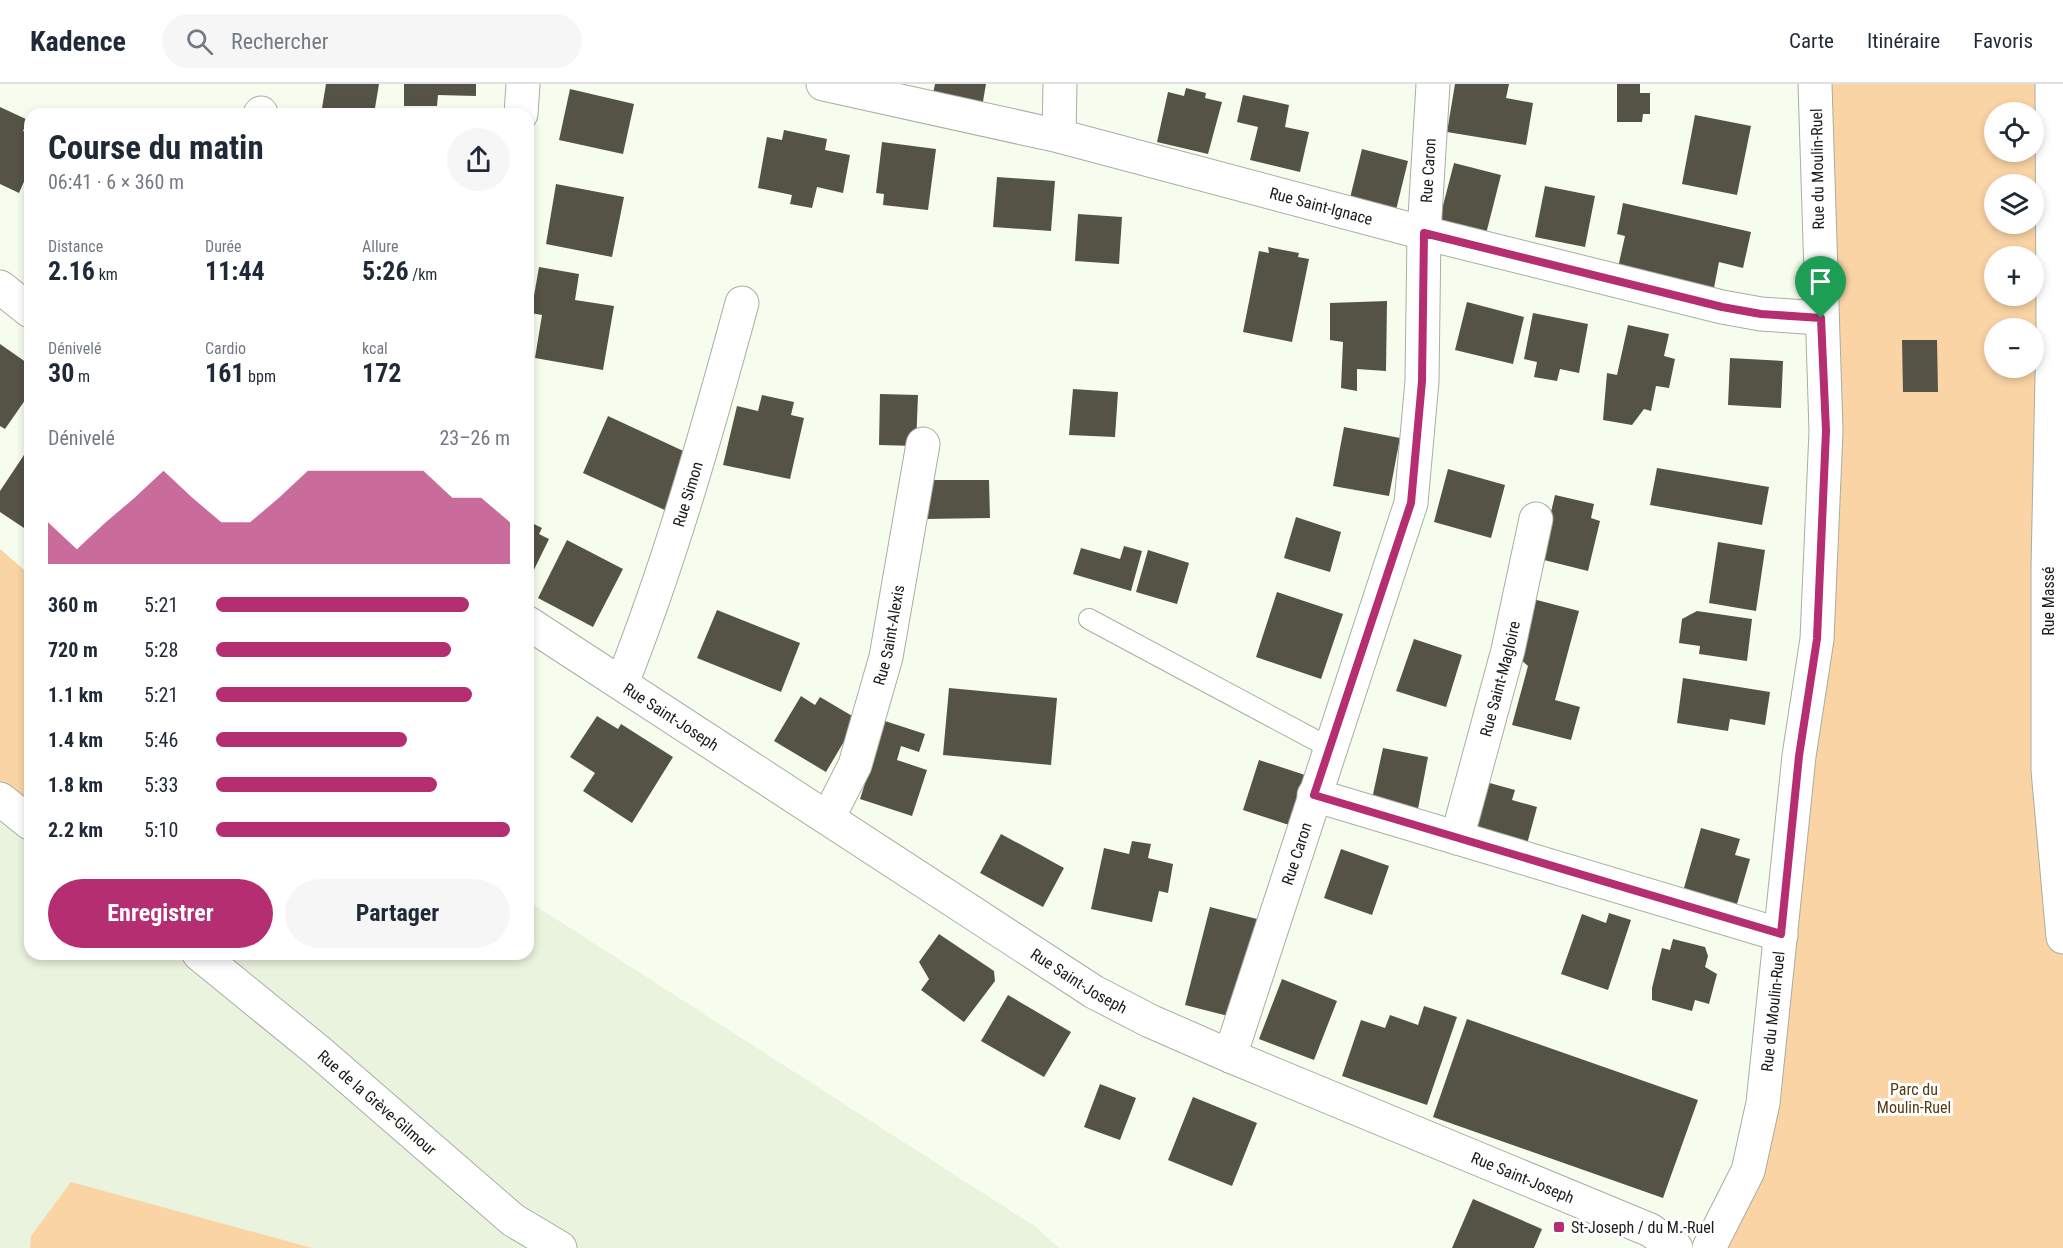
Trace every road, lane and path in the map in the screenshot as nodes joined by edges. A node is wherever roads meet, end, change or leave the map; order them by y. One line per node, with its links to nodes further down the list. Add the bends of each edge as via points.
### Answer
1 (523, 84): 7 (street)
2 (823, 84): 8 (street, Rue Saint-Ignace)
3 (1060, 84): 8 (street)
4 (1433, 84): 9 (street, Rue Caron)
5 (1815, 84): 13 (street, Rue du Moulin-Ruel)
6 (2052, 84): 26 (street, Rue Massé, via 2048,770)
7 (521, 108)
8 (1059, 136): 9 (street, Rue Saint-Ignace)
9 (1424, 233): 13 (street, Rue Saint-Ignace, via 1722,307); 19 (street, Rue Caron, via 1422,381 1411,503)
10 (0, 287): 12 (street)
11 (742, 303): 18 (street, Rue Simon, via 660,587)
12 (24, 306)
13 (1821, 318): 25 (street, Rue du Moulin-Ruel, via 1826,431 1817,639 1799,756)
14 (923, 444): 23 (street, Rue Saint-Alexis, via 876,697 855,765)
15 (1536, 519): 24 (street, Rue Saint-Magloire, via 1508,650)
16 (1089, 619): 19 (lane)
17 (534, 627): 18 (street, Rue Saint-Joseph)
18 (622, 683): 23 (street, Rue Saint-Joseph)
19 (1330, 748): 20 (street, Rue Caron)
20 (1314, 795): 24 (street); 28 (street, Rue Caron)
21 (0, 799): 22 (street)
22 (24, 818)
23 (828, 818): 28 (street, Rue Saint-Joseph, via 1094,992)
24 (1457, 838): 25 (street)
25 (1781, 934): 31 (street, Rue du Moulin-Ruel, via 1763,1103 1748,1171)
26 (2063, 937)
27 (206, 960): 29 (street, Rue de la Grève-Gilmour, via 513,1220)
28 (1230, 1056): 30 (street, Rue Saint-Joseph, via 1650,1230)
29 (560, 1248)
30 (1676, 1248)
31 (1709, 1248)

